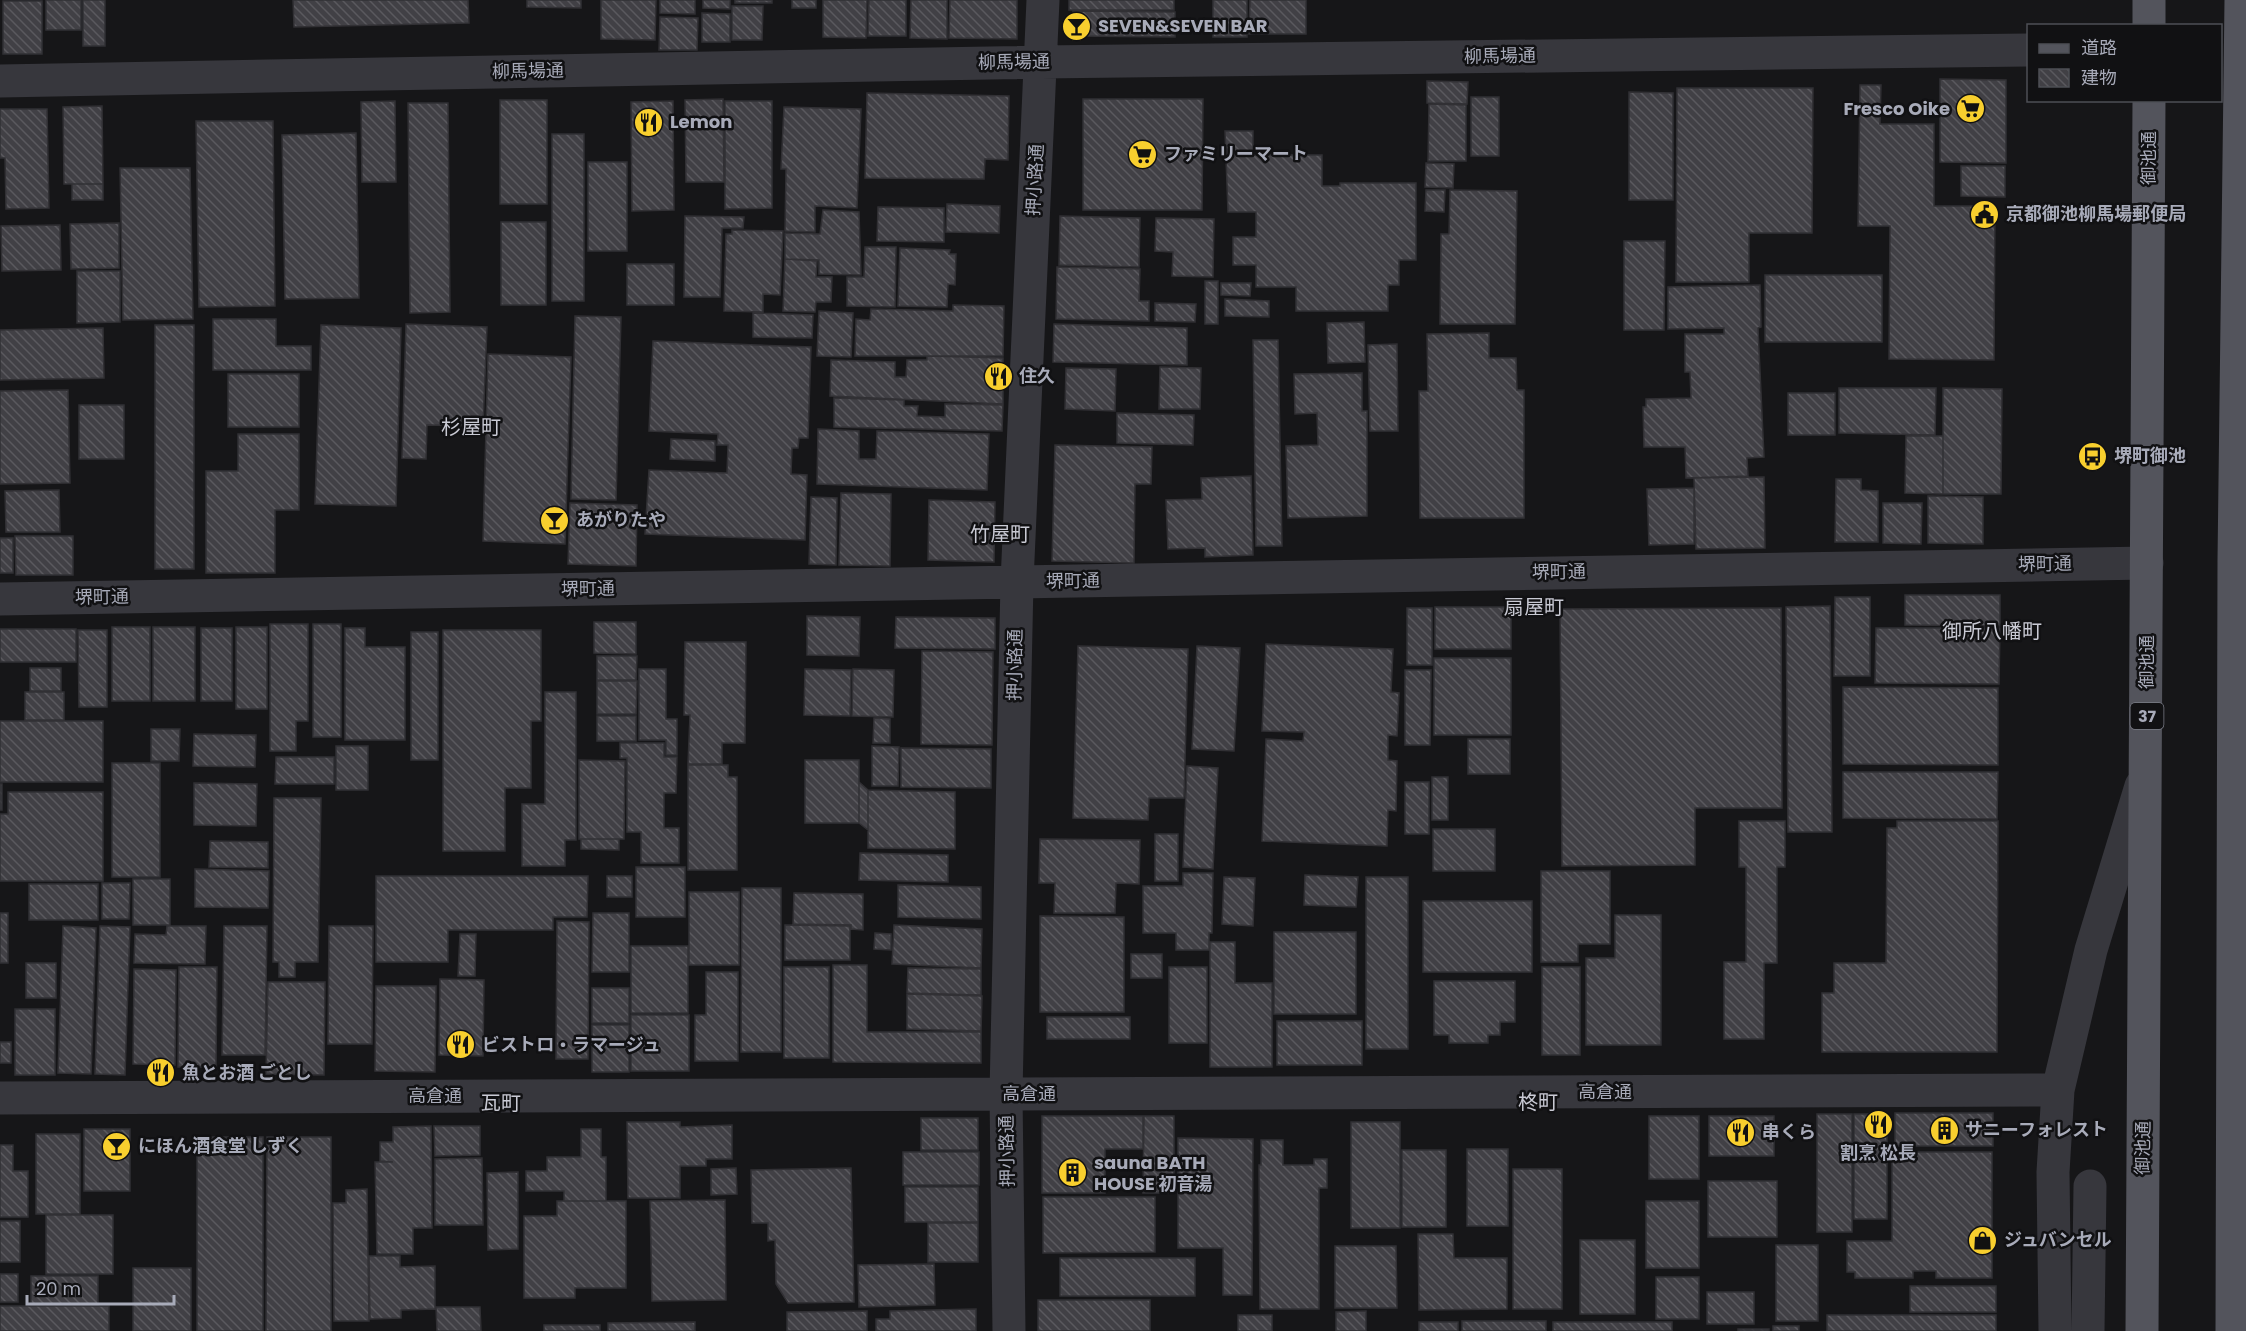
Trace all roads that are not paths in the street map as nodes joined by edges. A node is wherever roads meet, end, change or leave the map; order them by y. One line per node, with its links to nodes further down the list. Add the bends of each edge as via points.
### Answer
1 (1043, 0): 7 (street, 押小路通)
2 (2149, 0): 4 (main road)
3 (2241, 0): 5 (main road)
4 (2149, 24)
5 (2236, 42): 10 (main road)
6 (2027, 50): 7 (street, 柳馬場通)
7 (1041, 62): 8 (street, 柳馬場通); 12 (street, 押小路通)
8 (0, 81)
9 (2149, 102): 11 (main road, 御池通 / 37)
10 (2240, 561): 15 (main road)
11 (2147, 563): 12 (street, 堺町通); 14 (main road, 御池通 / 37)
12 (1017, 582): 13 (street, 堺町通); 17 (street, 押小路通)
13 (0, 599)
14 (2147, 768): 16 (street, via 2091,950); 23 (main road, 御池通 / 37)
15 (2240, 885): 24 (main road)
16 (2058, 1090): 17 (street, 高倉通); 21 (street, via 2053,1172)
17 (1006, 1094): 18 (street, 高倉通); 20 (street, 押小路通)
18 (0, 1098)
19 (2090, 1186): 22 (street)
20 (1009, 1331)
21 (2055, 1331)
22 (2088, 1331)
23 (2142, 1331)
24 (2232, 1331)

